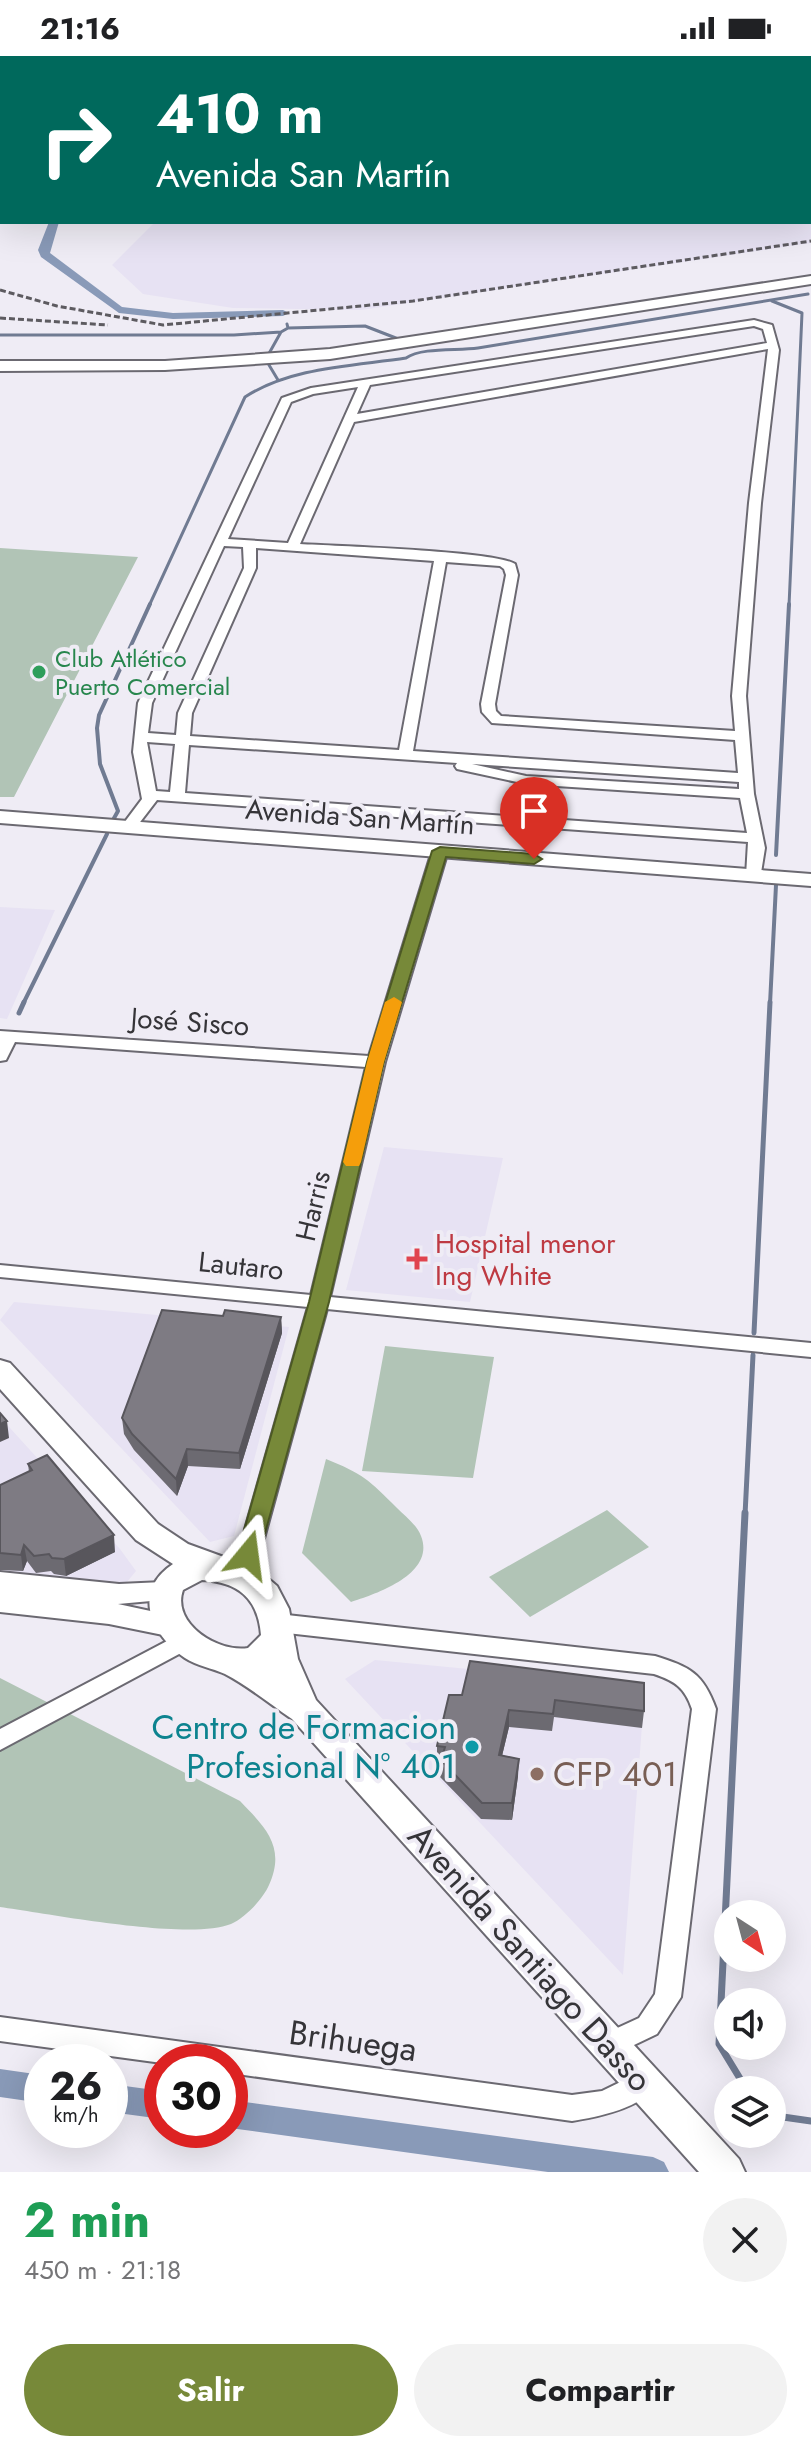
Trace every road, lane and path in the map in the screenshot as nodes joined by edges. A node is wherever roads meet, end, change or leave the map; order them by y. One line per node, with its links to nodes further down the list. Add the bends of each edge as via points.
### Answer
1 (811, 280): 3 (main road, via 257,362 181,368)
2 (773, 345): 4 (street, via 768,327 745,323); 5 (street); 10 (street, via 741,659)
3 (0, 366)
4 (365, 383): 5 (street); 6 (street, via 286,400)
5 (349, 419): 8 (street)
6 (220, 542): 7 (street); 11 (street, via 145,703)
7 (249, 543): 8 (street); 12 (street, via 250,568 185,713)
8 (293, 546): 9 (street)
9 (441, 556): 10 (street, via 495,559 510,567 488,704 497,720); 13 (street)
10 (743, 736): 15 (street)
11 (140, 737): 12 (street); 17 (street)
12 (183, 740): 13 (street); 18 (street)
13 (405, 755): 14 (street)
14 (424, 756): 15 (street); 16 (street, via 526,780)
15 (747, 778): 16 (street)
16 (747, 794): 21 (street)
17 (150, 795): 18 (street); 20 (street)
18 (177, 797): 21 (street)
19 (0, 817): 20 (street, Avenida San Martín)
20 (129, 827): 22 (street, Avenida San Martín)
21 (755, 838): 23 (street)
22 (440, 851): 23 (street, Avenida San Martín); 27 (street, Harris)
23 (754, 876): 24 (street, Avenida San Martín)
24 (811, 880)
25 (4, 1037): 26 (street); 27 (street, José Sisco)
26 (0, 1056)
27 (376, 1062): 29 (street, Harris)
28 (0, 1271): 29 (street, Lautaro)
29 (319, 1302): 30 (street, Lautaro); 34 (street, Harris)
30 (811, 1350)
31 (0, 1370): 32 (main road)
32 (147, 1532): 33 (main road); 36 (main road, via 162,1561)
33 (207, 1566): 34 (main road); 36 (main road, via 186,1570)
34 (243, 1575): 38 (main road, Avenida Santiago Dasso, via 267,1597)
35 (0, 1582): 36 (street, via 119,1594)
36 (165, 1587): 39 (main road, via 163,1601)
37 (0, 1602): 39 (street, via 109,1613)
38 (278, 1629): 40 (main road, via 273,1647); 41 (main road, Avenida Santiago Dasso, via 285,1671); 44 (street, via 655,1665 683,1674 697,1687 704,1709 668,1997 648,2026)
39 (179, 1633): 40 (main road, Avenida Santiago Dasso, via 208,1655); 42 (street)
40 (235, 1664): 41 (main road, Avenida Santiago Dasso)
41 (304, 1709): 44 (main road, Avenida Santiago Dasso)
42 (0, 1740)
43 (0, 2029): 45 (street, Brihuega, via 572,2108 606,2103)
44 (609, 2045): 45 (main road, Avenida Santiago Dasso)
45 (643, 2083): 46 (main road, Avenida Santiago Dasso)
46 (725, 2172)

